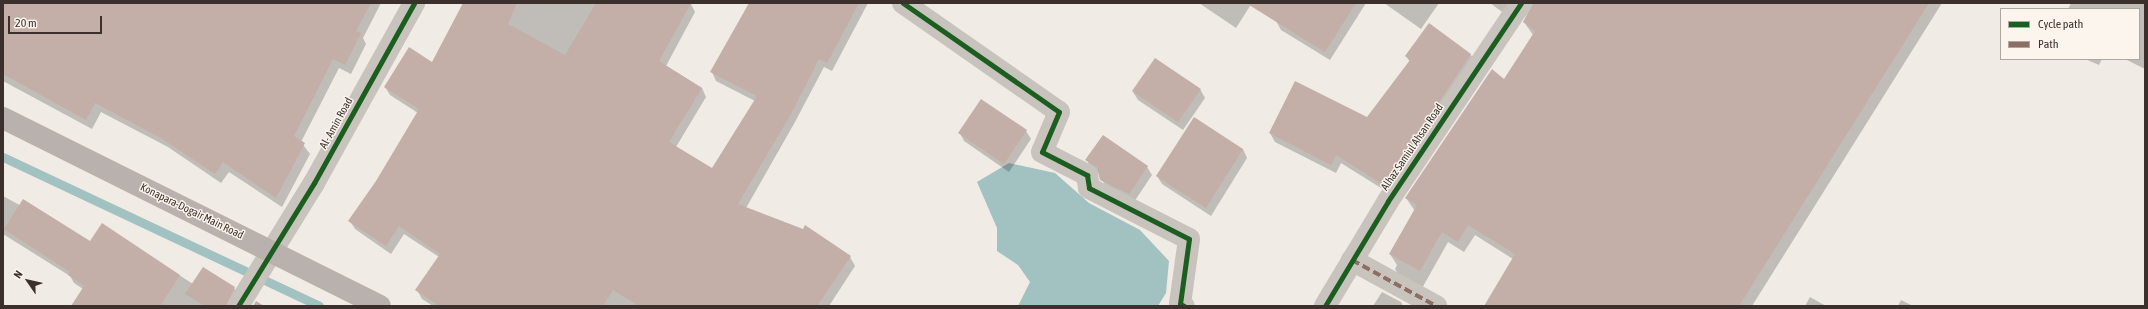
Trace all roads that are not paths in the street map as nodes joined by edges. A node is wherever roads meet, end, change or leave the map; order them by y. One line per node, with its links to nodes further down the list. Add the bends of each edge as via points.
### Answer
1 (414, 3): 5 (street, Al- Amin Road)
2 (903, 3): 9 (street, via 1059,112 1042,152 1087,175 1089,188 1189,239 1180,304)
3 (1521, 3): 6 (street, Alhaz Samiul Ahsan Road, via 1388,201)
4 (3, 118): 5 (main road, Konapara-Dogair Main Road)
5 (273, 251): 7 (street, Al- Amin Road); 8 (main road, Konapara-Dogair Main Road)
6 (1352, 260): 10 (street, Alhaz Samiul Ahsan Road); 11 (street)
7 (238, 306)
8 (380, 306)
9 (1184, 306)
10 (1325, 306)
11 (1436, 306)

